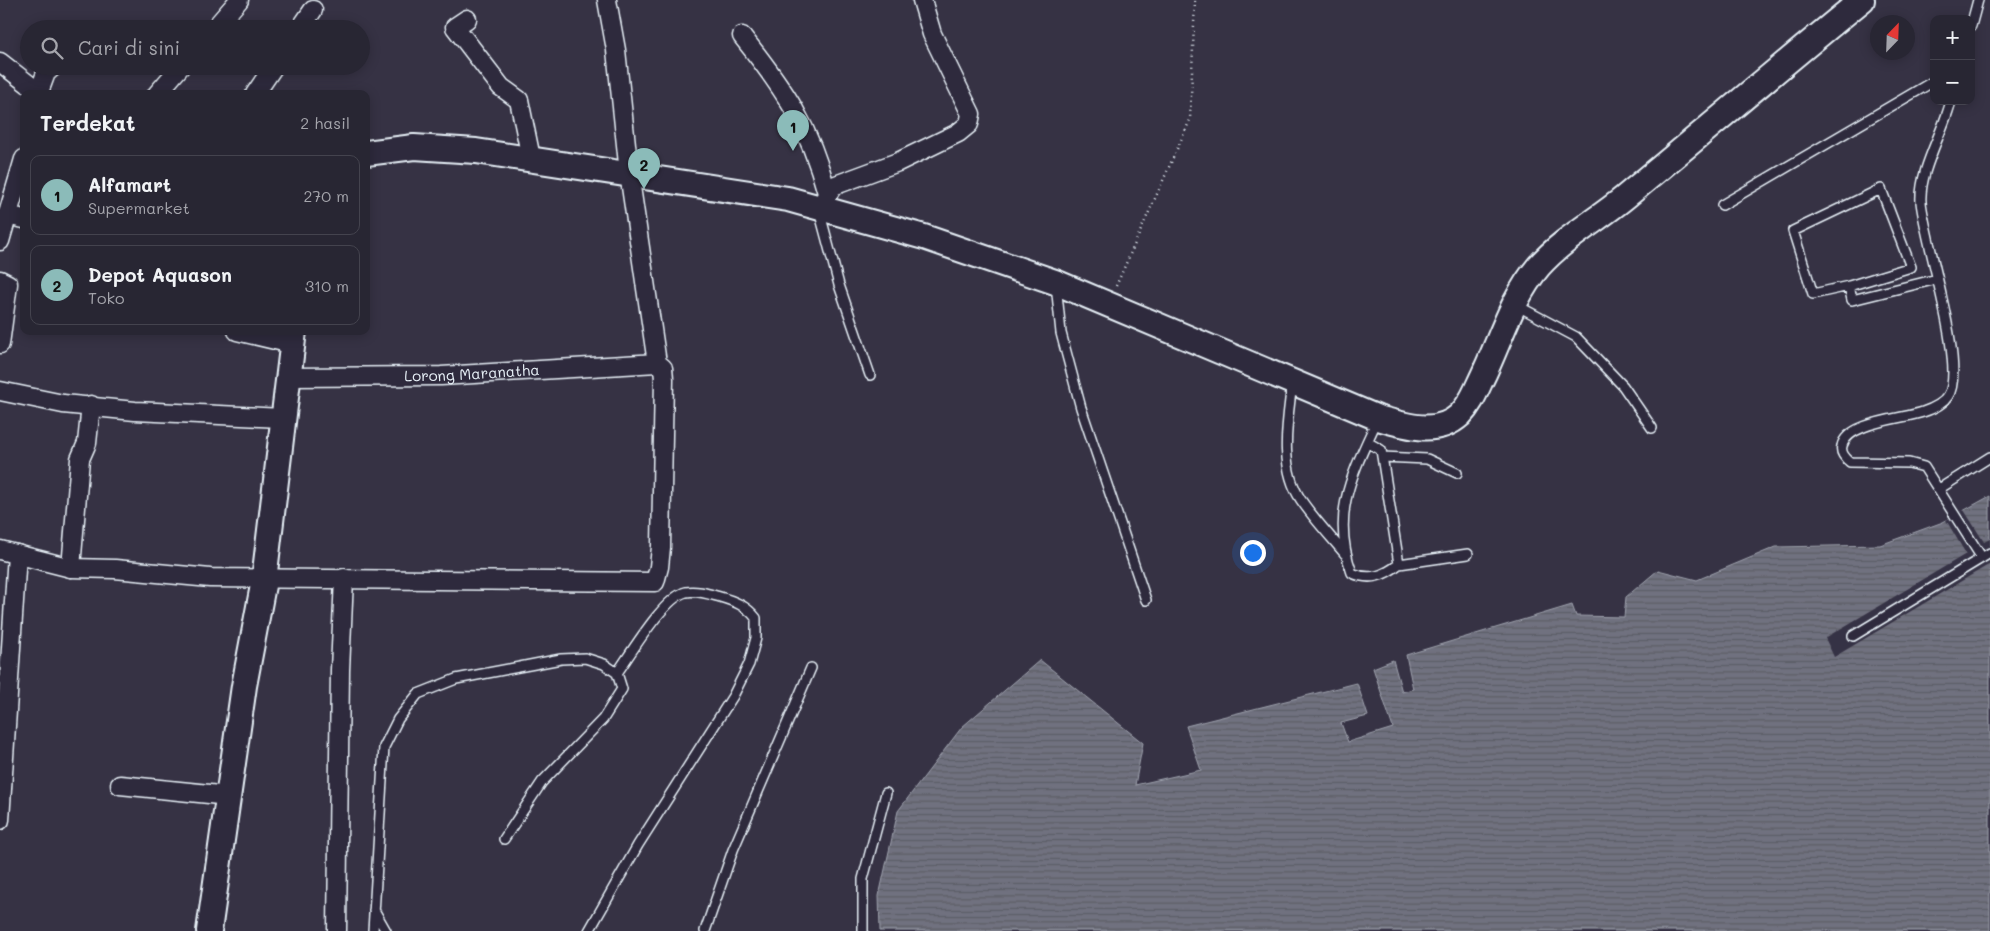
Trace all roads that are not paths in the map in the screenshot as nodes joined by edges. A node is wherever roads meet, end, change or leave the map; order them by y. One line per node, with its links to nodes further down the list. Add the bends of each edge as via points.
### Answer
1 (239, 0): 9 (street)
2 (607, 0): 25 (street, via 616,50)
3 (922, 0): 26 (street, via 932,34 971,114 969,124 898,162 833,186)
4 (1862, 0): 35 (street, via 1624,198 1549,255 1528,279)
5 (1978, 0): 7 (lane)
6 (313, 10): 10 (street)
7 (1974, 15)
8 (467, 19): 23 (street, via 455,27 501,87 519,100)
9 (222, 20)
10 (306, 20)
11 (742, 36): 26 (street, via 783,88 804,125 820,168)
12 (0, 62): 17 (street)
13 (45, 75): 18 (street)
14 (173, 75): 19 (street)
15 (268, 75): 20 (street)
16 (1930, 83): 27 (lane)
17 (36, 90)
18 (41, 90)
19 (160, 90)
20 (258, 90)
21 (1950, 105): 31 (lane, via 1921,186 1921,203)
22 (370, 152): 23 (street, via 414,147 476,150)
23 (531, 158): 25 (street)
24 (20, 171): 28 (street)
25 (629, 173): 26 (street, via 788,199); 39 (street)
26 (823, 200): 33 (street); 40 (lane, via 839,286)
27 (1722, 205)
28 (6, 215): 29 (street); 30 (street)
29 (20, 218)
30 (0, 241)
31 (1937, 279): 34 (lane, via 1852,300); 52 (lane, via 1952,350 1953,384 1948,396 1939,405 1922,412 1861,428 1848,435 1841,449 1850,462 1917,464 1929,472)
32 (0, 280): 38 (street, via 8,284)
33 (1055, 282): 42 (street); 61 (lane, via 1062,333 1081,408)
34 (1849, 286): 34 (lane, via 1911,267 1881,189 1793,231 1813,294)
35 (1514, 304): 46 (street, via 1470,404 1459,416 1443,426 1418,429); 47 (lane, via 1576,337 1623,386)
36 (269, 335): 37 (street)
37 (293, 338): 41 (street)
38 (0, 344)
39 (657, 363): 41 (street, Lorong Maranatha, via 441,376); 59 (street, via 663,368 664,379 661,547 655,582)
40 (870, 375)
41 (287, 378): 45 (street)
42 (1293, 380): 46 (street); 54 (lane, via 1286,446 1292,478 1300,498)
43 (0, 391): 44 (street, via 63,404)
44 (91, 405): 45 (street, via 136,411); 58 (street, via 87,443 80,459)
45 (282, 418): 60 (street)
46 (1378, 418): 48 (lane)
47 (1652, 428)
48 (1367, 442): 49 (lane, via 1381,450); 54 (lane, via 1345,494)
49 (1382, 457): 51 (lane, via 1427,459); 57 (lane)
50 (1990, 457): 52 (lane)
51 (1457, 473)
52 (1939, 489): 56 (lane, via 1948,507)
53 (8, 552): 58 (street); 65 (street)
54 (1345, 554): 57 (lane, via 1352,574 1364,578 1390,572)
55 (1468, 554): 57 (lane)
56 (1986, 556): 62 (lane)
57 (1399, 564)
58 (71, 568): 60 (street)
59 (344, 578): 60 (street); 73 (street)
60 (264, 580): 68 (street)
61 (1146, 600)
62 (1853, 636)
63 (811, 668): 77 (lane, via 733,850)
64 (617, 674): 70 (lane, via 622,690 603,718 542,782); 71 (lane, via 604,664 586,658 561,659 456,680 418,694 398,719 384,747); 76 (lane, via 654,621 686,592 708,594 742,605 756,618 756,638 750,664 733,696 638,845)
65 (4, 693): 69 (street)
66 (120, 785): 68 (street)
67 (886, 793): 78 (lane, via 863,879)
68 (228, 796): 72 (street)
69 (0, 820)
70 (504, 839)
71 (374, 910): 74 (lane); 75 (lane)
72 (209, 931)
73 (337, 931)
74 (373, 931)
75 (386, 931)
76 (589, 931)
77 (705, 931)
78 (863, 931)

